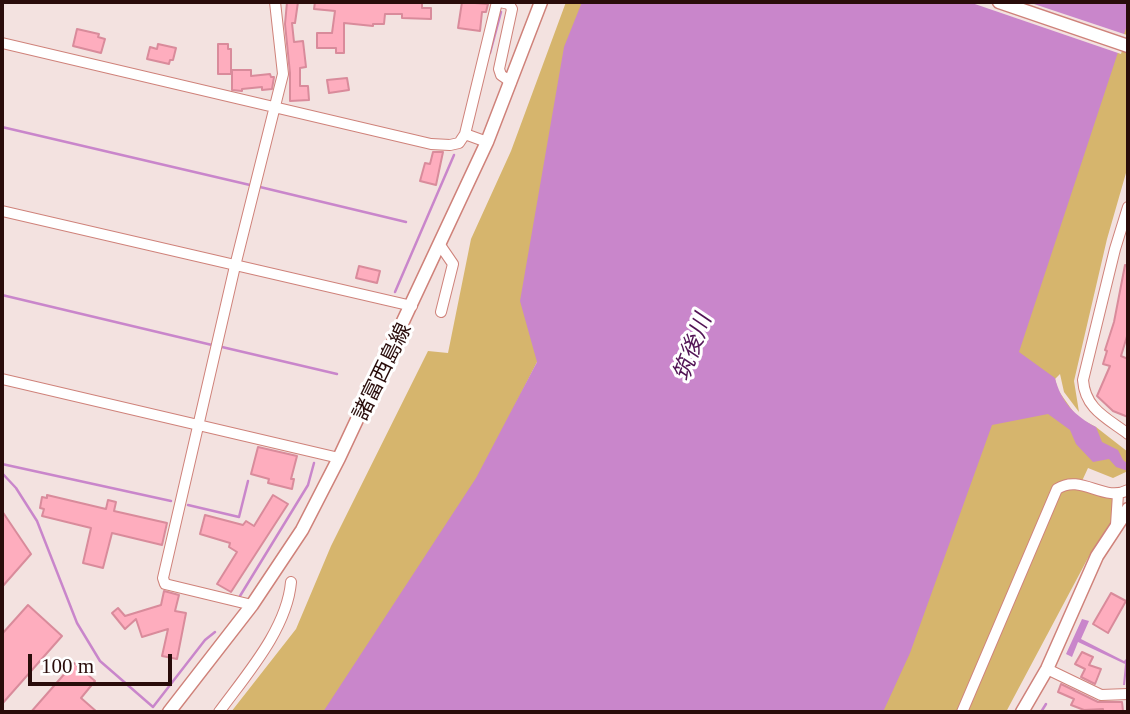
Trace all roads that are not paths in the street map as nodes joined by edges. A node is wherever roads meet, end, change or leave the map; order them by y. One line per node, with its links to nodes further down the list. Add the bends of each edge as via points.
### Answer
1 (275, 2): 8 (street, via 283,74)
2 (499, 2): 7 (street, via 512,9 499,69); 9 (street)
3 (541, 2): 7 (main road, 諸富西島線)
4 (999, 2): 6 (main road)
5 (2, 43): 8 (street)
6 (1128, 46)
7 (511, 82): 10 (main road, 諸富西島線)
8 (274, 107): 9 (street, via 431,144 459,143); 14 (street)
9 (465, 134): 10 (street)
10 (487, 142): 13 (main road, 諸富西島線)
11 (1128, 206): 19 (street, via 1083,391 1089,405)
12 (2, 211): 14 (street)
13 (440, 245): 15 (main road, 諸富西島線); 16 (street, via 453,264)
14 (235, 265): 15 (street); 18 (street)
15 (412, 306): 20 (main road, 諸富西島線)
16 (441, 312)
17 (2, 379): 18 (street)
18 (199, 424): 20 (street); 26 (street, via 163,581)
19 (1128, 434)
20 (339, 458): 26 (main road, 諸富西島線, via 302,530)
21 (1128, 490): 22 (street)
22 (1118, 494): 24 (street); 31 (street, via 1076,483 1057,489)
23 (1128, 509): 24 (main road)
24 (1116, 525): 27 (main road, via 1097,556)
25 (291, 582): 30 (street, via 290,595 268,645)
26 (252, 605): 29 (main road, 諸富西島線)
27 (1047, 669): 28 (street, via 1101,695); 32 (main road)
28 (1128, 694)
29 (169, 712)
30 (219, 712)
31 (962, 712)
32 (1022, 712)

